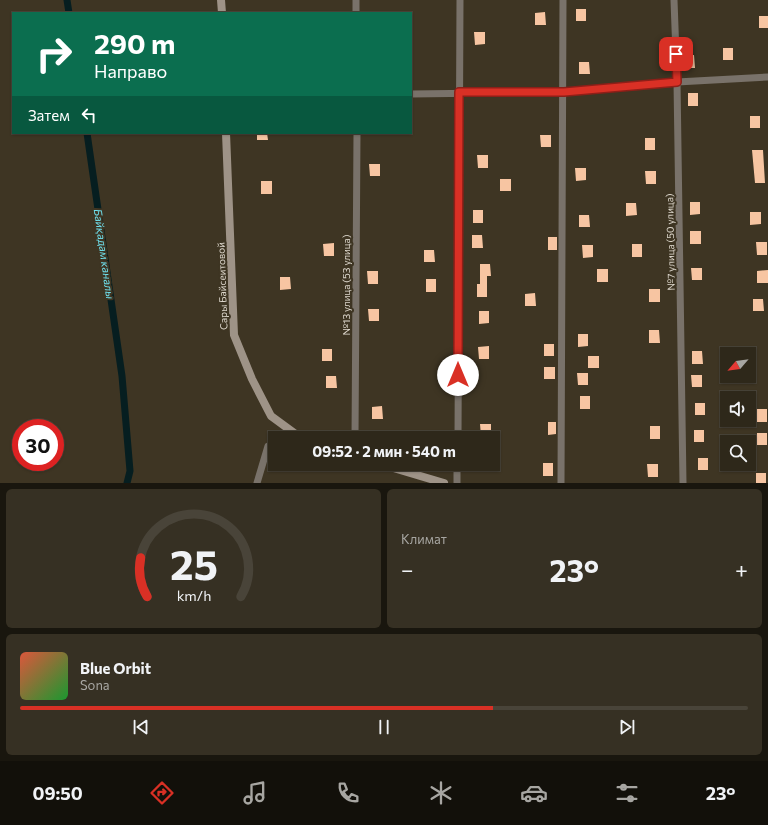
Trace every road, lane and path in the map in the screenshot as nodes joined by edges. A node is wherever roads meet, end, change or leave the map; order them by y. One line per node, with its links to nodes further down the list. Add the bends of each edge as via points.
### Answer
1 (221, 0): 6 (street)
2 (356, 0): 7 (street)
3 (460, 0): 10 (street)
4 (563, 0): 11 (street)
5 (674, 0): 9 (street, №7 улица (50 улица))
6 (222, 12)
7 (356, 12)
8 (768, 77): 9 (street)
9 (677, 82): 11 (street); 25 (street, №7 улица (50 улица))
10 (459, 92): 11 (street); 12 (street); 17 (street)
11 (564, 92): 24 (street)
12 (412, 94)
13 (226, 134): 15 (street, Сары Байсеитовой, via 234,335 270,416)
14 (357, 134): 16 (street, №13 улица (53 улица))
15 (289, 431)
16 (355, 431)
17 (458, 431)
18 (268, 446): 21 (street)
19 (404, 471): 22 (street)
20 (458, 471): 23 (street)
21 (257, 483)
22 (444, 483)
23 (457, 483)
24 (561, 483)
25 (683, 483)

